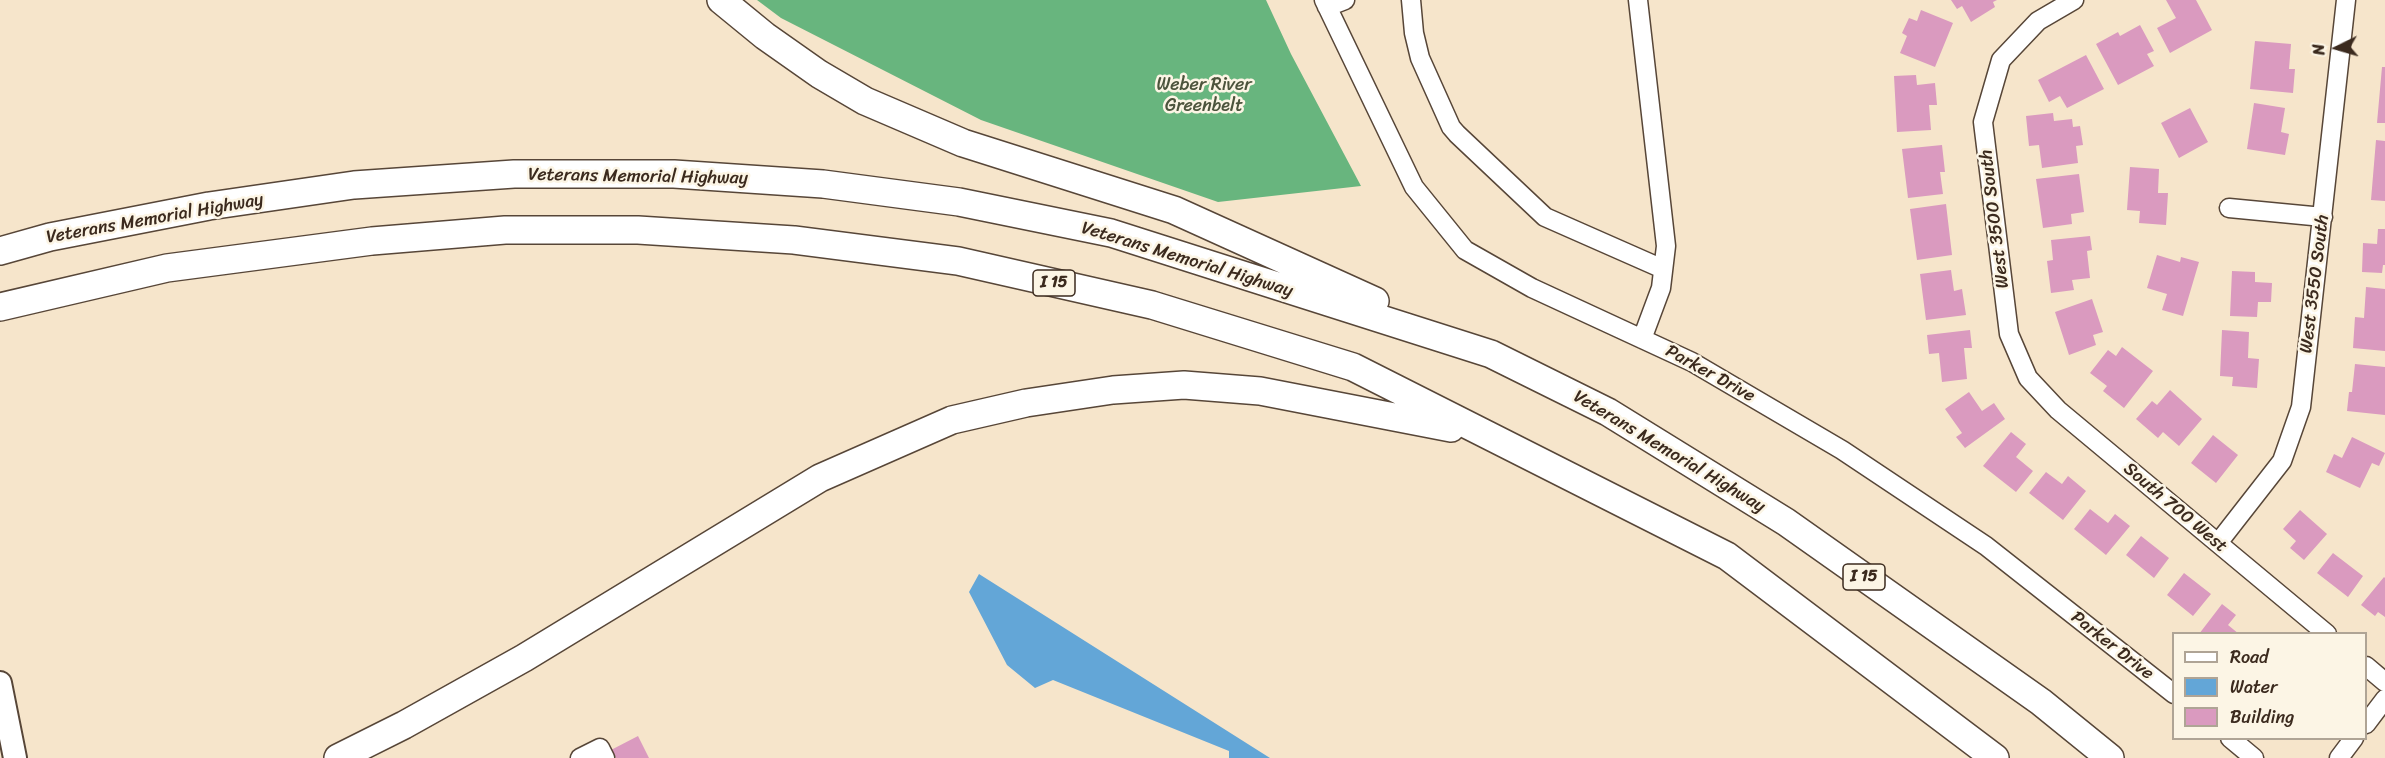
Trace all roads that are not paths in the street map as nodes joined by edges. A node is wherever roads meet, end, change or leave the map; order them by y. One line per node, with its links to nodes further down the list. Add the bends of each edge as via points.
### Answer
1 (721, 0): 14 (highway, via 819,74 865,101 963,143 1174,210)
2 (1346, 0): 7 (street)
3 (1411, 0): 11 (street, via 1420,58 1457,134 1545,217)
4 (1638, 0): 11 (street, via 1666,246)
5 (2074, 0): 15 (street, West 3500 South, via 2038,21 2001,60 1983,122 2009,334)
6 (2346, 0): 9 (street, West 3550 South)
7 (1326, 3): 13 (street, Parker Drive, via 1414,187 1466,250 1532,288)
8 (2229, 208): 9 (street)
9 (2323, 217): 17 (street, West 3550 South, via 2301,407 2282,461)
10 (0, 251): 14 (highway, Veterans Memorial Highway / I 15, via 50,237 209,206 354,185 514,174 697,175 823,184 958,202 1111,233)
11 (1663, 269): 13 (street, via 1661,288)
12 (0, 307): 16 (highway, I 15, via 167,268 372,241 494,231 638,230 794,240 958,261 1152,305 1353,367)
13 (1642, 339): 22 (street, Parker Drive, via 1692,362 1881,475 1986,546)
14 (1491, 354): 32 (highway, Veterans Memorial Highway / I 15, via 1608,412 1786,522 2041,702)
15 (2028, 378): 17 (street, South 700 West, via 2058,410)
16 (1485, 435): 28 (highway, via 1260,391 1184,385 1113,390 1026,403 952,420 820,477 524,658); 31 (highway, I 15, via 1727,556)
17 (2218, 543): 18 (street, South 700 West)
18 (2326, 632)
19 (2367, 667): 20 (street)
20 (2385, 682)
21 (0, 683): 27 (main road)
22 (2172, 692)
23 (2385, 699): 24 (street)
24 (2367, 723)
25 (2232, 740): 33 (street)
26 (2352, 740): 34 (street)
27 (15, 758)
28 (338, 758)
29 (580, 758): 30 (street, via 600,748)
30 (605, 758)
31 (1995, 758)
32 (2110, 758)
33 (2254, 758)
34 (2339, 758)

